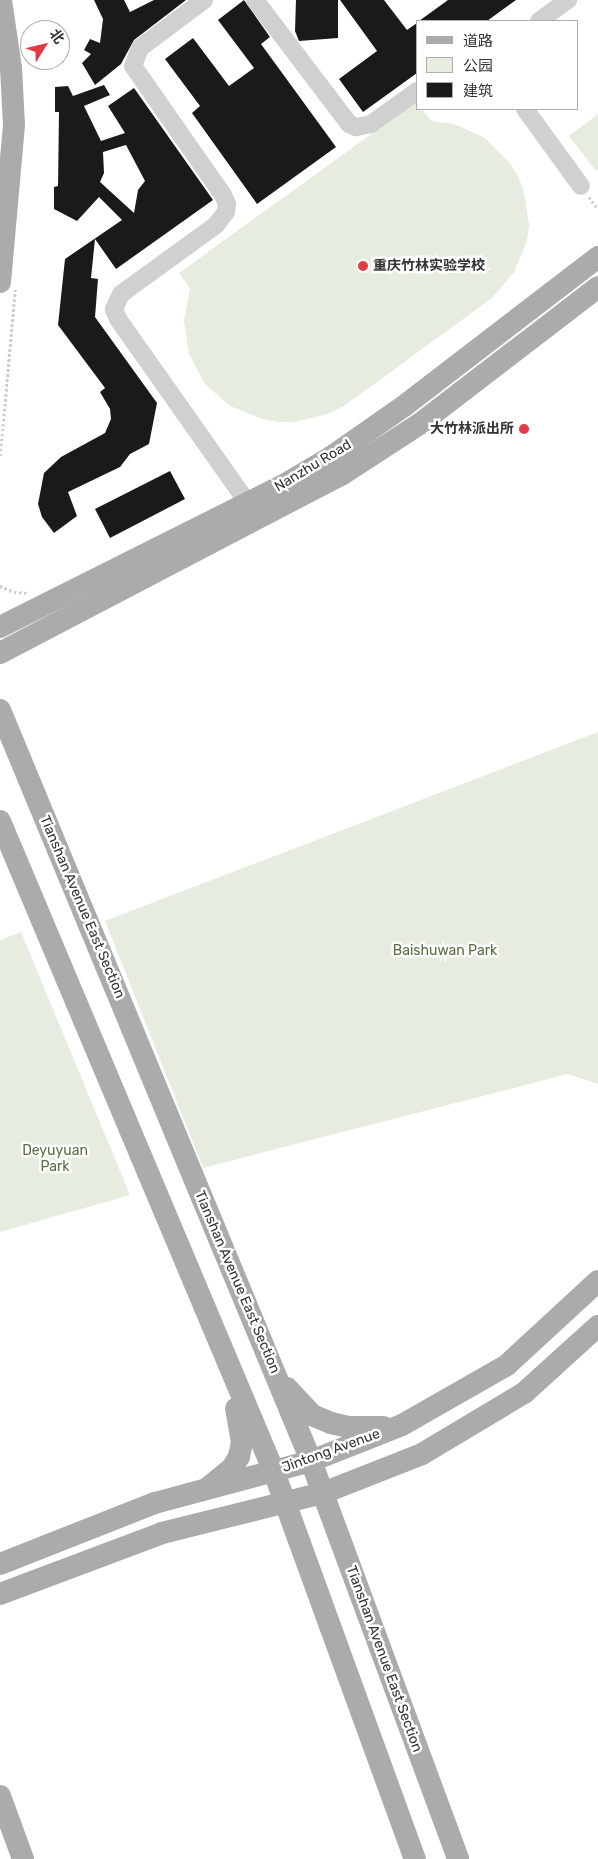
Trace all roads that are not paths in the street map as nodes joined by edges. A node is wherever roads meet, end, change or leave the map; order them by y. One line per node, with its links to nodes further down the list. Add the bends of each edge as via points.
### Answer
1 (1, 0): 10 (main road, via 11,68 14,125)
2 (204, 0): 12 (lane, via 140,48 133,66 223,195 226,212 216,225 121,294 114,310)
3 (255, 0): 6 (lane, via 348,124 356,127 371,124)
4 (568, 0): 5 (lane)
5 (540, 20)
6 (416, 91)
7 (526, 110): 8 (lane)
8 (581, 186)
9 (598, 258): 12 (main road, Nanzhu Road, via 367,433 306,472)
10 (0, 282)
11 (598, 287): 14 (main road, Nanzhu Road, via 420,423 349,470 300,499)
12 (248, 503): 13 (main road, Nanzhu Road)
13 (0, 627)
14 (0, 653)
15 (0, 710): 20 (main road, Tianshan Avenue East Section)
16 (0, 821): 19 (main road)
17 (598, 1281): 21 (main road, Jintong Avenue, via 506,1365)
18 (598, 1326): 25 (main road, via 524,1394 422,1454)
19 (218, 1343): 23 (main road); 24 (main road, via 242,1442 232,1468)
20 (270, 1360): 21 (main road, via 298,1402 312,1415 349,1428); 22 (main road, Tianshan Avenue East Section)
21 (402, 1425): 22 (main road, Jintong Avenue)
22 (311, 1461): 23 (main road, Jintong Avenue); 25 (main road, Tianshan Avenue East Section)
23 (274, 1472): 24 (main road, Jintong Avenue); 26 (main road)
24 (202, 1491): 27 (main road, Jintong Avenue, via 155,1503)
25 (323, 1493): 26 (main road); 32 (main road, Tianshan Avenue East Section)
26 (286, 1504): 28 (main road, via 162,1533); 31 (main road)
27 (0, 1564)
28 (0, 1594)
29 (0, 1796): 30 (main road)
30 (23, 1859)
31 (415, 1859)
32 (458, 1859)

